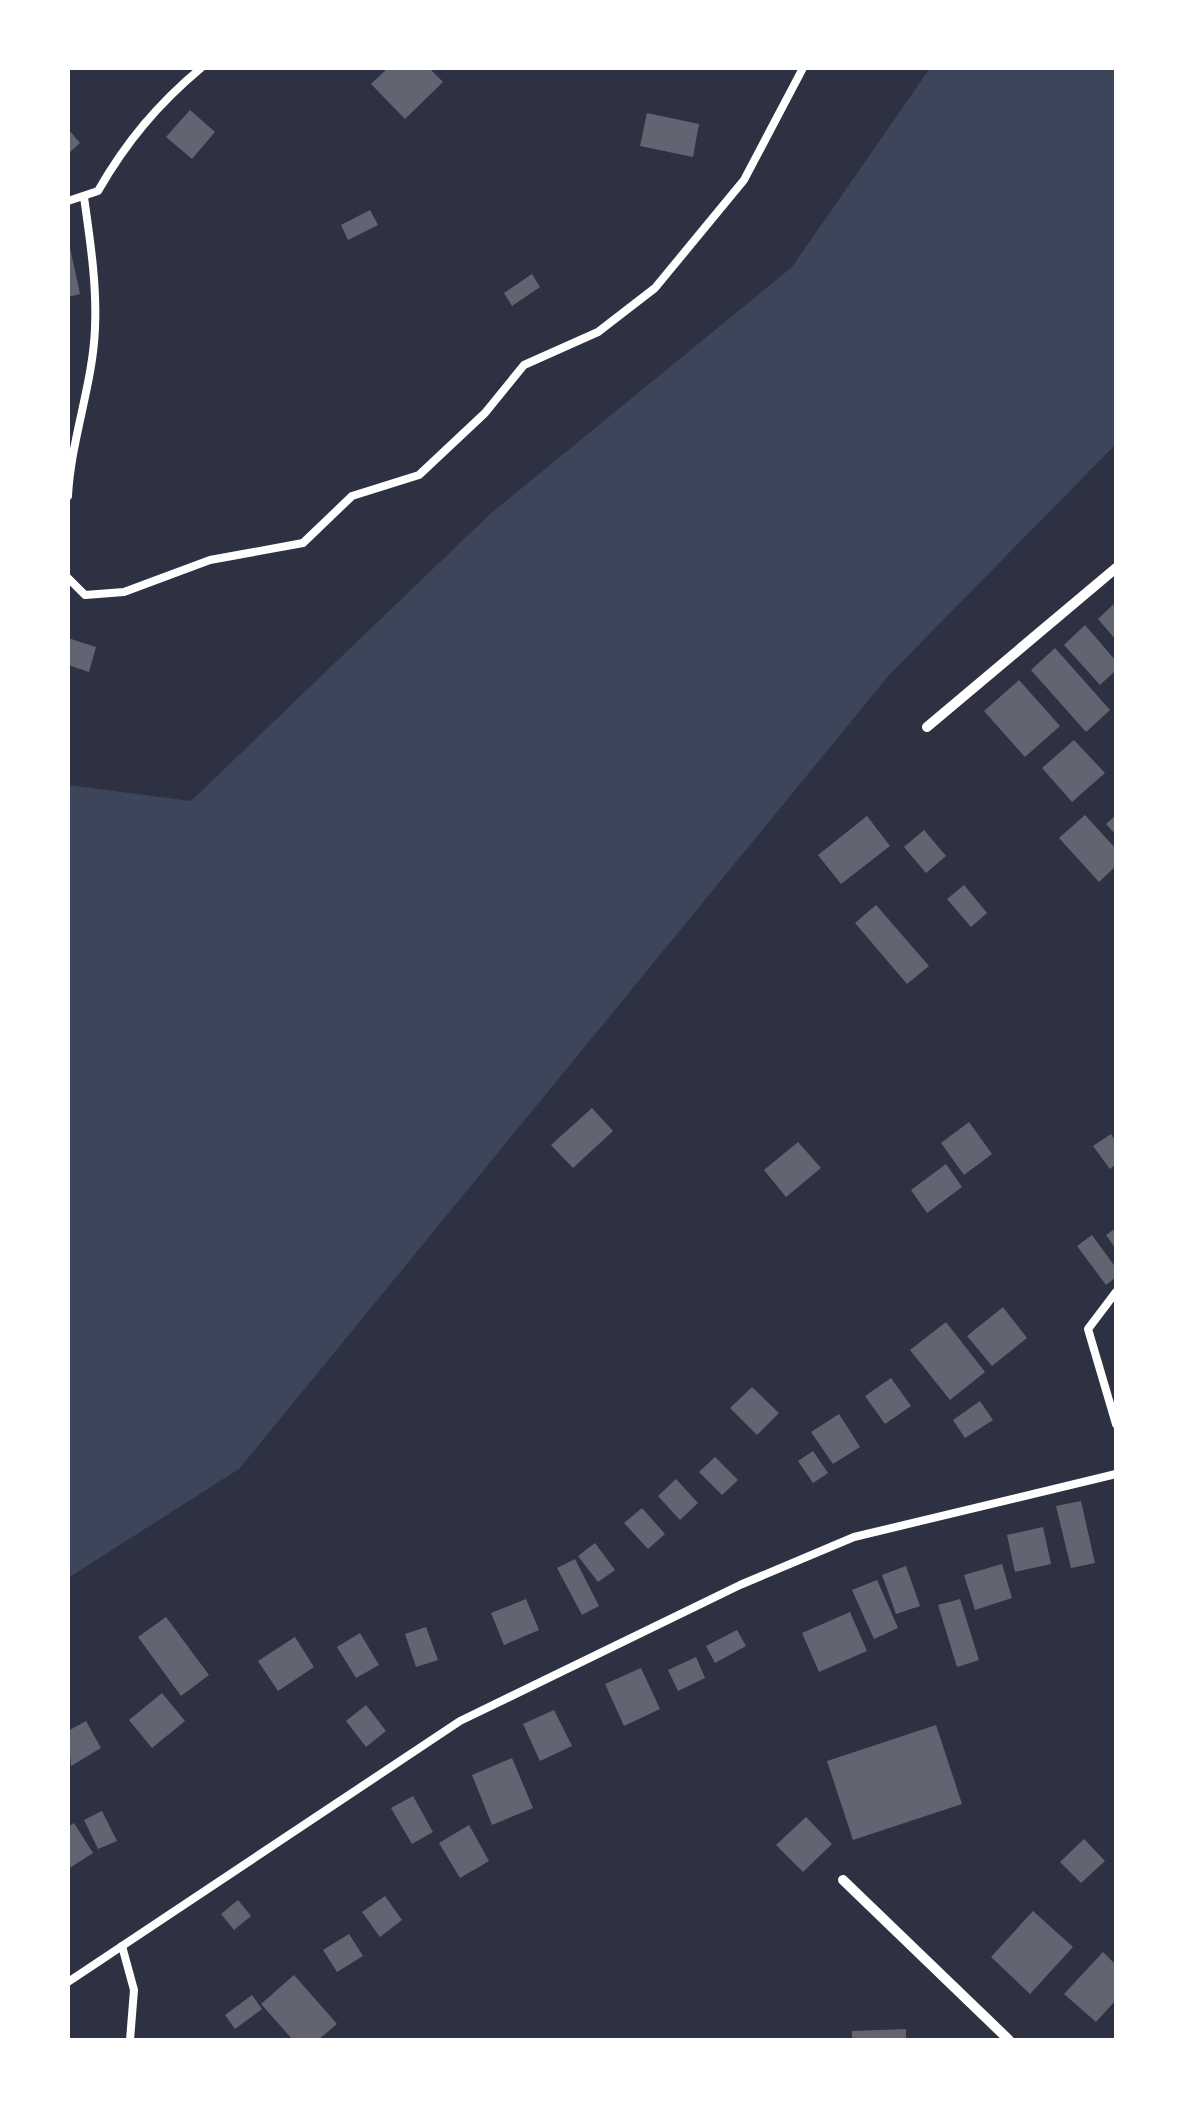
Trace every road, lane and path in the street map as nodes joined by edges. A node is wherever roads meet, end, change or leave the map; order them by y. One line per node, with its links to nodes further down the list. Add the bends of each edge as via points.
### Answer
1 (202, 68): 3 (lane, via 161,102 98,191)
2 (803, 68): 7 (lane, via 744,180 655,288 598,332 524,364 485,413 419,475 352,496 303,543 210,560 124,592 85,595)
3 (84, 196): 4 (lane); 5 (lane, via 96,330)
4 (68, 201)
5 (68, 496)
6 (1116, 568): 8 (street)
7 (68, 578)
8 (927, 727)
9 (1116, 1292): 10 (lane, via 1088,1329)
10 (1116, 1424)
11 (1116, 1474): 13 (lane, via 854,1537 740,1585 460,1720)
12 (843, 1880): 16 (street)
13 (122, 1946): 14 (lane); 15 (lane, via 134,1990)
14 (68, 1982)
15 (130, 2040)
16 (1009, 2040)

